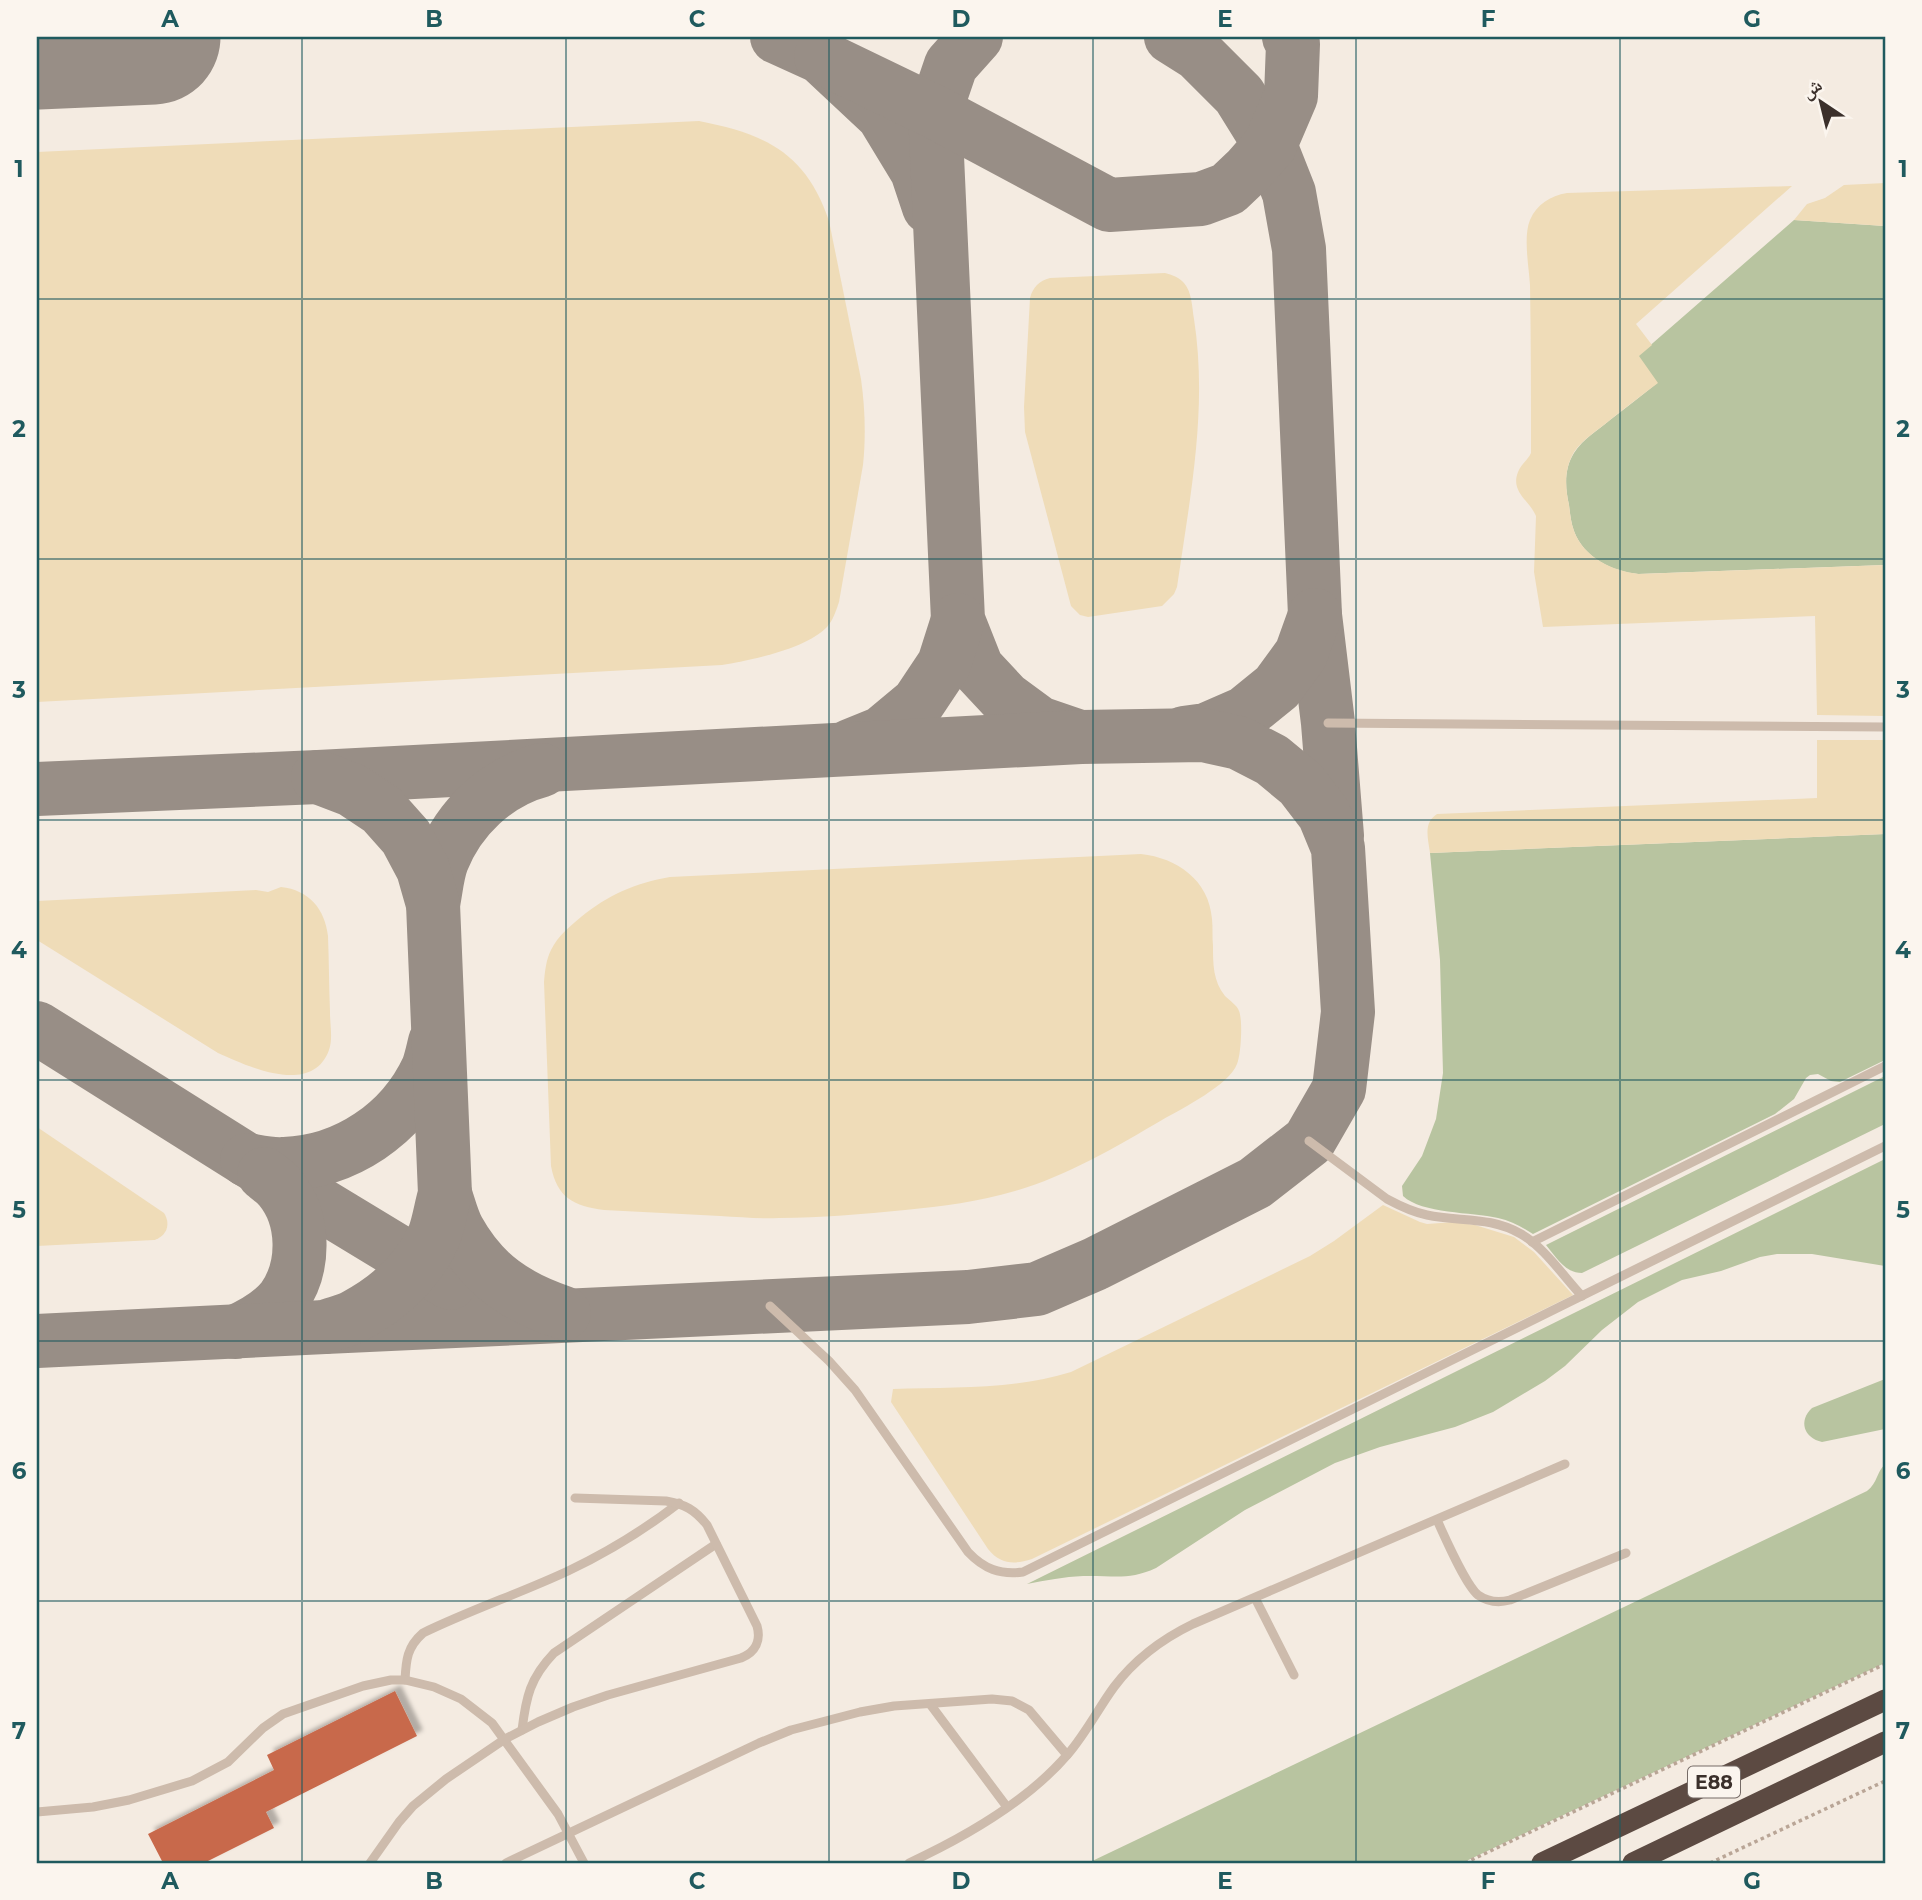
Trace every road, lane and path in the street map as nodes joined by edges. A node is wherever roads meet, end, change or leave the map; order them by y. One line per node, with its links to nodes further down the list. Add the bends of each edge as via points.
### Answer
1 (1328, 723): 2 (lane)
2 (1885, 727)
3 (1885, 1066): 6 (lane)
4 (1309, 1142): 6 (lane, via 1399,1206 1428,1216 1494,1223)
5 (1885, 1146): 7 (lane)
6 (1532, 1241): 7 (lane)
7 (1582, 1296): 8 (lane, via 1034,1567 1010,1573 976,1561 856,1390)
8 (770, 1306)
9 (1565, 1464): 12 (lane)
10 (575, 1498): 11 (lane)
11 (679, 1503): 13 (lane, via 700,1516); 18 (lane, via 594,1558 423,1633 410,1648)
12 (1437, 1520): 14 (lane, via 1473,1589 1494,1602 1510,1600); 15 (lane)
13 (716, 1544): 21 (lane, via 554,1653 530,1687); 21 (lane, via 757,1626 759,1640 752,1651 573,1707)
14 (1626, 1553)
15 (1255, 1598): 17 (lane); 24 (lane, via 1177,1632 1146,1653 1115,1686)
16 (1885, 1664): 35 (path)
17 (1294, 1675)
18 (405, 1680): 22 (lane, via 461,1699); 27 (lane, via 363,1686 283,1714 228,1762 192,1781 129,1800)
19 (1885, 1700): 36 (highway, E88)
20 (930, 1704): 24 (lane, via 1012,1701 1030,1710); 26 (lane); 28 (lane, via 860,1712 791,1730)
21 (522, 1730): 22 (lane)
22 (505, 1739): 28 (lane); 30 (lane, via 413,1806)
23 (1885, 1742): 37 (highway, E88)
24 (1067, 1755): 26 (lane)
25 (1885, 1781): 38 (path)
26 (1007, 1807): 34 (lane)
27 (37, 1812)
28 (570, 1834): 29 (lane); 31 (lane)
29 (579, 1854): 32 (lane); 33 (lane)
30 (370, 1863)
31 (506, 1863)
32 (584, 1863)
33 (590, 1863)
34 (909, 1863)
35 (1465, 1863)
36 (1542, 1863)
37 (1633, 1863)
38 (1710, 1863)

